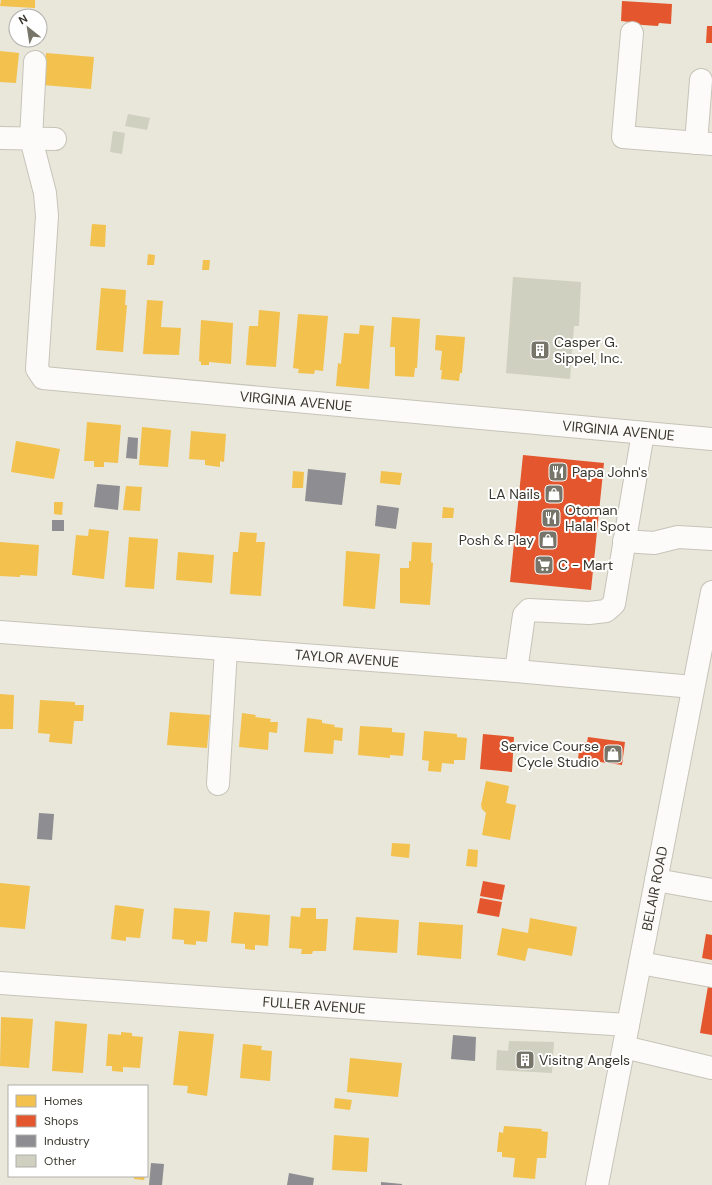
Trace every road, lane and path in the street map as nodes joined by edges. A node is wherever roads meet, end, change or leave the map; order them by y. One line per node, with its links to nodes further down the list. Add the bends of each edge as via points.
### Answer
1 (632, 33): 7 (street, via 623,137)
2 (35, 62): 5 (street)
3 (701, 80): 7 (street)
4 (0, 138): 5 (street)
5 (31, 139): 6 (street); 8 (street, VIRGINIA AVENUE, via 47,216 37,369 43,378)
6 (55, 140)
7 (704, 143)
8 (642, 433): 9 (street, VIRGINIA AVENUE); 11 (street)
9 (712, 439)
10 (712, 539): 11 (street, via 678,537 654,543)
11 (624, 541): 16 (street, via 614,604 606,611 589,613 529,610 524,615)
12 (712, 592): 13 (street, BELAIR ROAD)
13 (709, 620): 17 (street, BELAIR ROAD)
14 (0, 632): 15 (street, TAYLOR AVENUE)
15 (226, 649): 16 (street, TAYLOR AVENUE); 18 (street)
16 (516, 671): 17 (street, TAYLOR AVENUE)
17 (693, 687): 19 (street, BELAIR ROAD)
18 (218, 784)
19 (656, 880): 20 (street); 21 (street, BELAIR ROAD)
20 (712, 890)
21 (640, 963): 22 (street); 24 (street, BELAIR ROAD)
22 (712, 976)
23 (0, 983): 24 (street, FULLER AVENUE)
24 (628, 1025): 25 (street, BELAIR ROAD)
25 (624, 1047): 26 (street); 27 (street, BELAIR ROAD)
26 (712, 1068)
27 (597, 1185)

